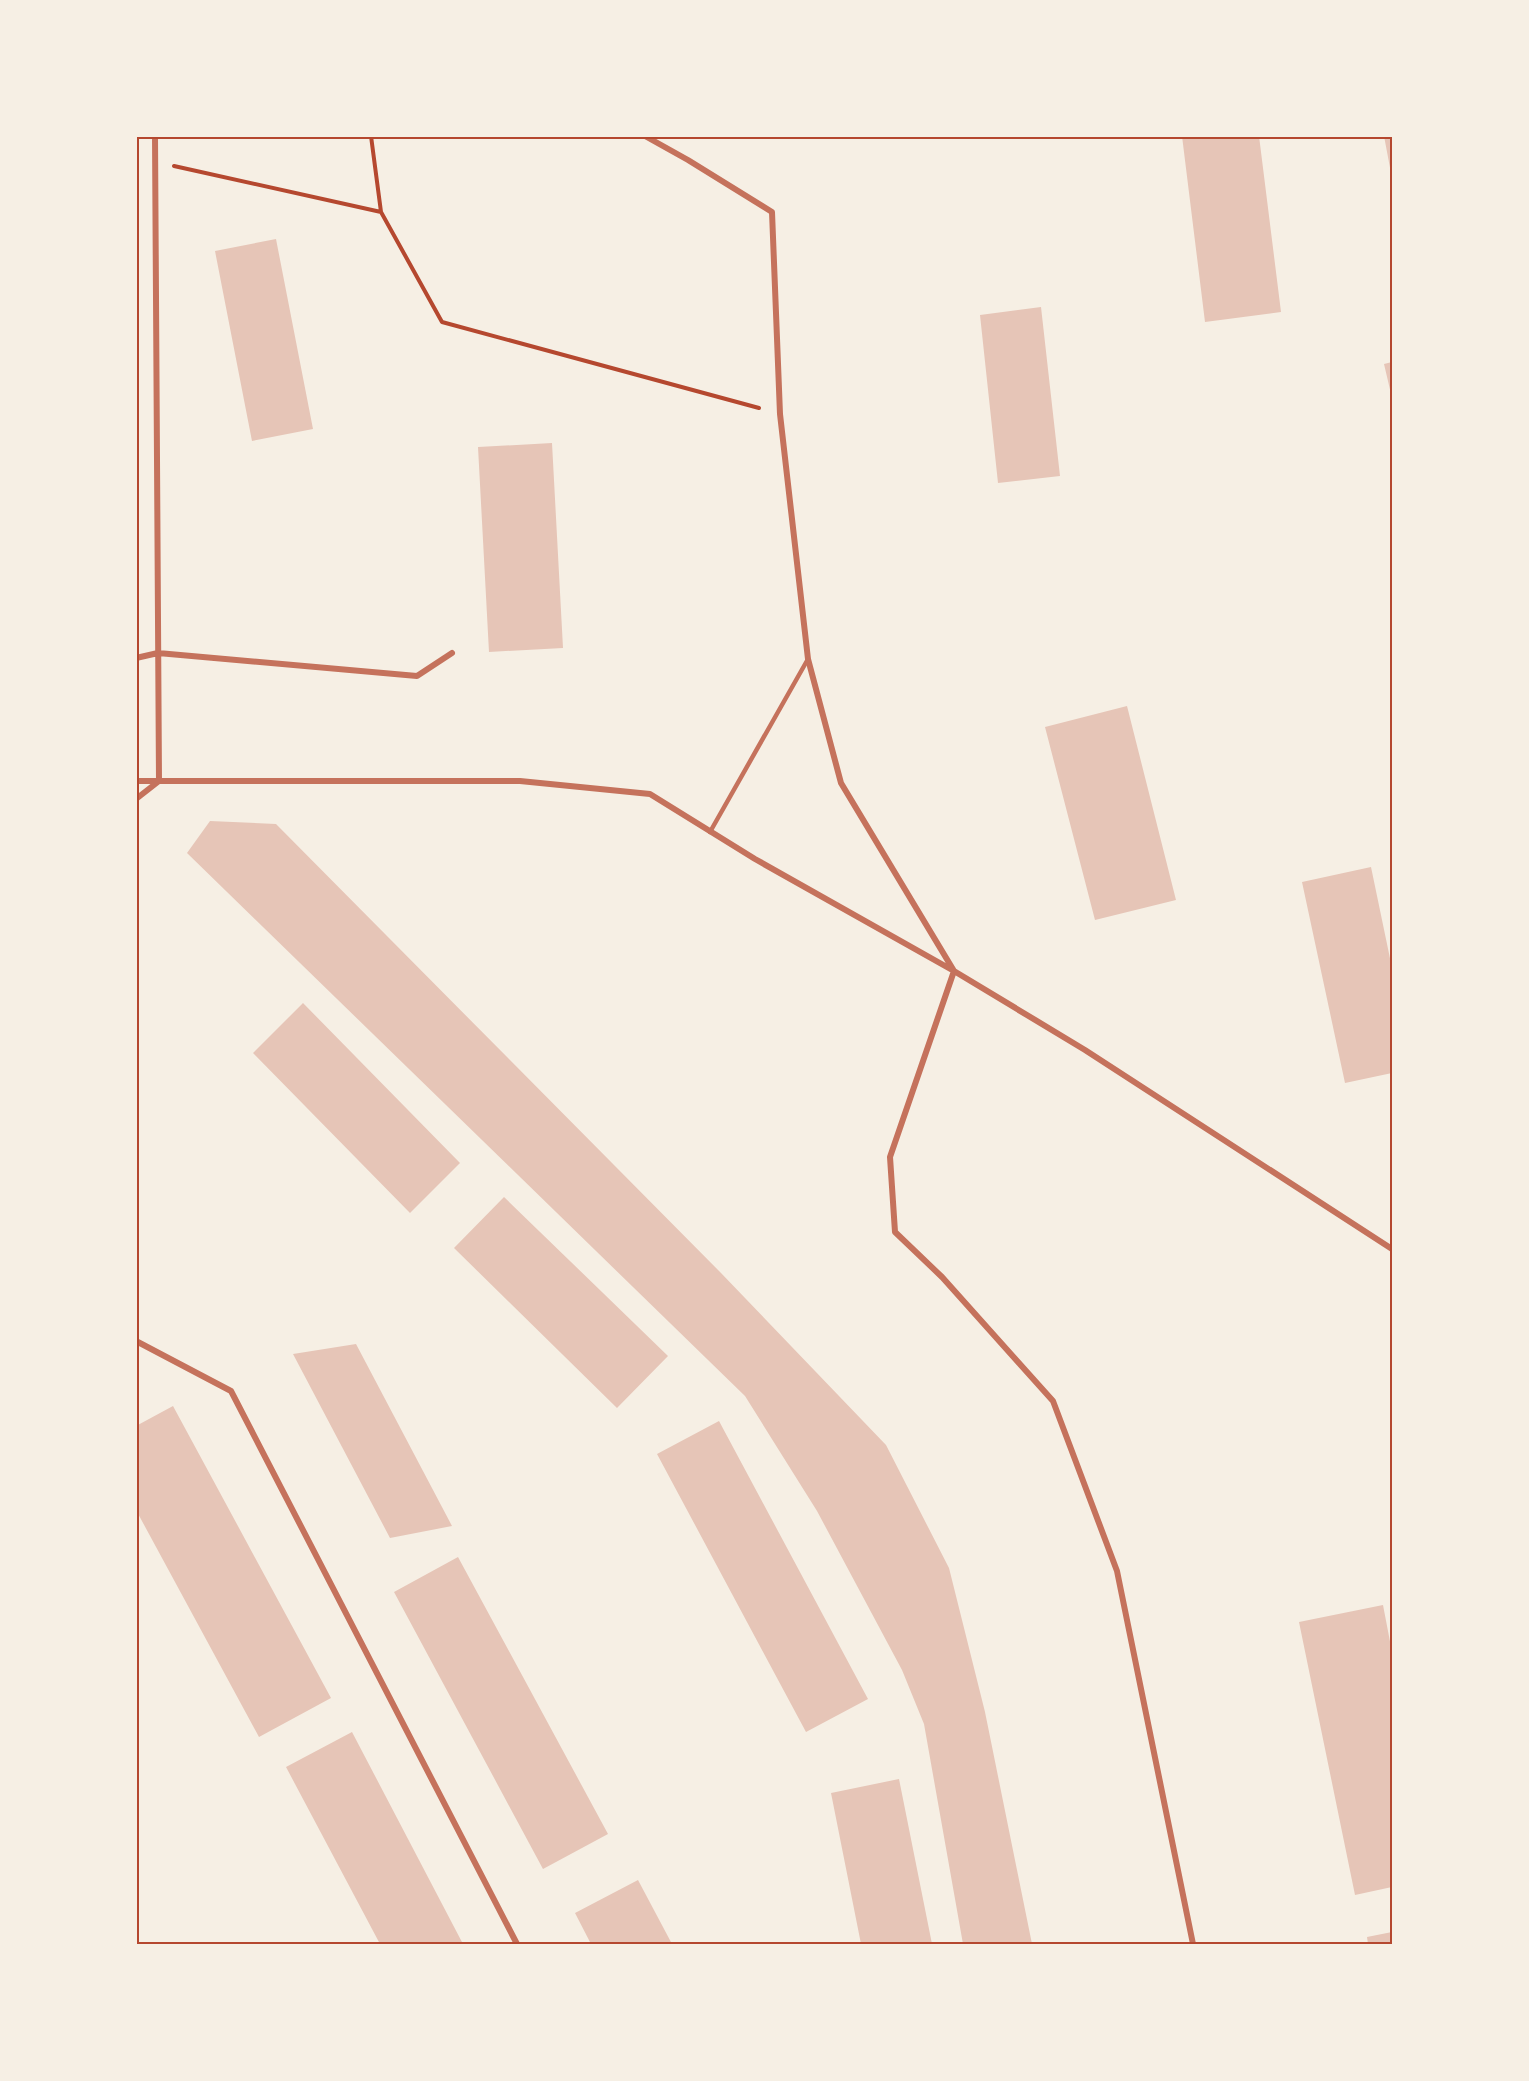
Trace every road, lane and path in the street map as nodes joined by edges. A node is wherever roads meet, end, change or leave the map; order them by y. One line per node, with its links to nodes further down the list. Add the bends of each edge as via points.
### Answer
1 (155, 136): 4 (street)
2 (371, 136): 5 (path)
3 (645, 136): 6 (street, via 772,212)
4 (155, 161): 5 (path); 7 (street)
5 (381, 212): 6 (path, via 442,322)
6 (780, 414): 10 (street)
7 (159, 653): 8 (street, via 417,676); 9 (street); 12 (street)
8 (452, 653)
9 (136, 658)
10 (808, 659): 14 (lane); 15 (street, via 841,783)
11 (136, 780): 12 (street)
12 (159, 781): 13 (street); 14 (street, via 520,781 650,794)
13 (136, 800)
14 (710, 832): 15 (street)
15 (954, 970): 16 (street); 19 (street, via 890,1157 895,1232 942,1277 1053,1401 1117,1571)
16 (1392, 1249)
17 (136, 1341): 18 (street, via 231,1390)
18 (517, 1944)
19 (1193, 1944)

